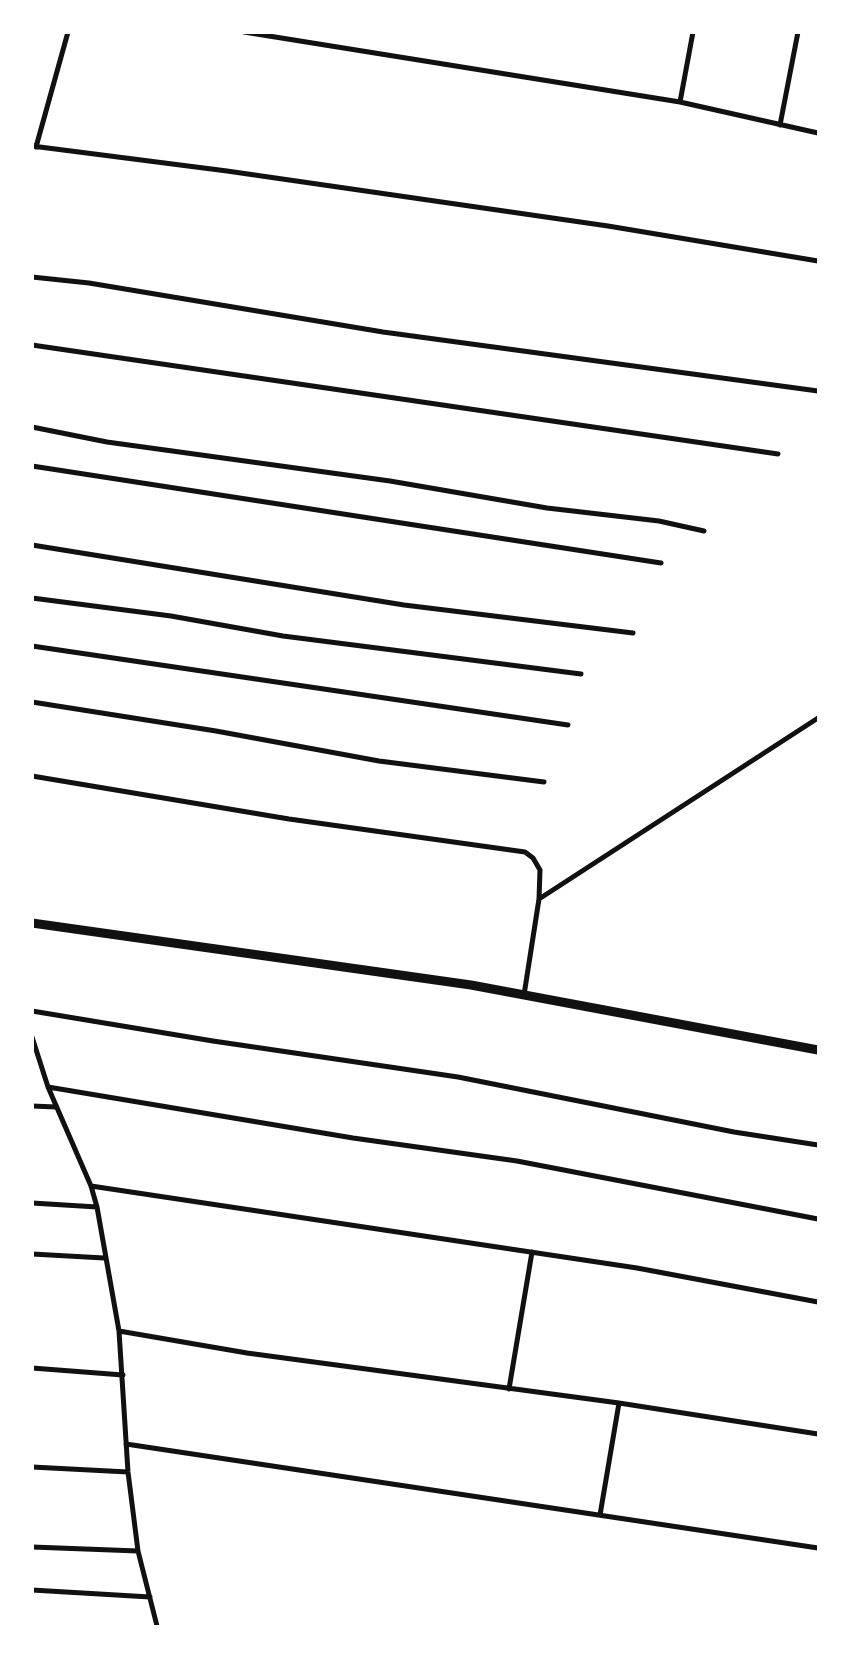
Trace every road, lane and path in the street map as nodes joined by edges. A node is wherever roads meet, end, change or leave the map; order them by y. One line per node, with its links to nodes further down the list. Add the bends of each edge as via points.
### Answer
1 (68, 32): 8 (street)
2 (244, 32): 5 (street)
3 (693, 32): 5 (street)
4 (798, 32): 6 (street)
5 (680, 102): 6 (street)
6 (780, 125): 7 (street)
7 (818, 133)
8 (34, 146): 9 (street, via 598,224)
9 (818, 261)
10 (32, 277): 12 (street, via 89,283 383,332)
11 (32, 345): 14 (street)
12 (818, 391)
13 (32, 427): 16 (street, via 107,442 390,481 547,508 659,521)
14 (778, 454)
15 (32, 466): 18 (street)
16 (704, 531)
17 (32, 545): 20 (street, via 404,605)
18 (661, 563)
19 (32, 598): 22 (street, via 171,616 283,636)
20 (633, 633)
21 (32, 646): 25 (street)
22 (581, 674)
23 (32, 702): 27 (street, via 379,761)
24 (818, 718): 28 (street)
25 (568, 725)
26 (32, 776): 28 (street, via 289,819 525,852 540,870)
27 (544, 782)
28 (539, 899): 30 (street)
29 (32, 923): 30 (street)
30 (524, 995): 33 (street)
31 (32, 1011): 38 (street, via 222,1043 458,1077 734,1132)
32 (32, 1036): 34 (street)
33 (818, 1050)
34 (34, 1053): 35 (street)
35 (48, 1086): 37 (street); 42 (street, via 353,1138 517,1161)
36 (32, 1106): 37 (street)
37 (56, 1107): 39 (street)
38 (818, 1145)
39 (91, 1186): 41 (street); 43 (street)
40 (32, 1203): 41 (street)
41 (97, 1207): 45 (street)
42 (818, 1219)
43 (532, 1252): 46 (street); 50 (street)
44 (32, 1254): 45 (street)
45 (104, 1258): 47 (street)
46 (818, 1302)
47 (119, 1331): 49 (street); 50 (street, via 256,1355)
48 (32, 1368): 49 (street)
49 (122, 1375): 53 (street)
50 (509, 1390): 51 (street)
51 (618, 1404): 52 (street); 56 (street)
52 (818, 1434)
53 (126, 1444): 55 (street); 56 (street)
54 (32, 1467): 55 (street)
55 (128, 1472): 59 (street)
56 (600, 1515): 58 (street)
57 (32, 1547): 59 (street)
58 (818, 1548)
59 (138, 1551): 61 (street)
60 (32, 1590): 61 (street)
61 (150, 1597): 62 (street)
62 (157, 1626)

